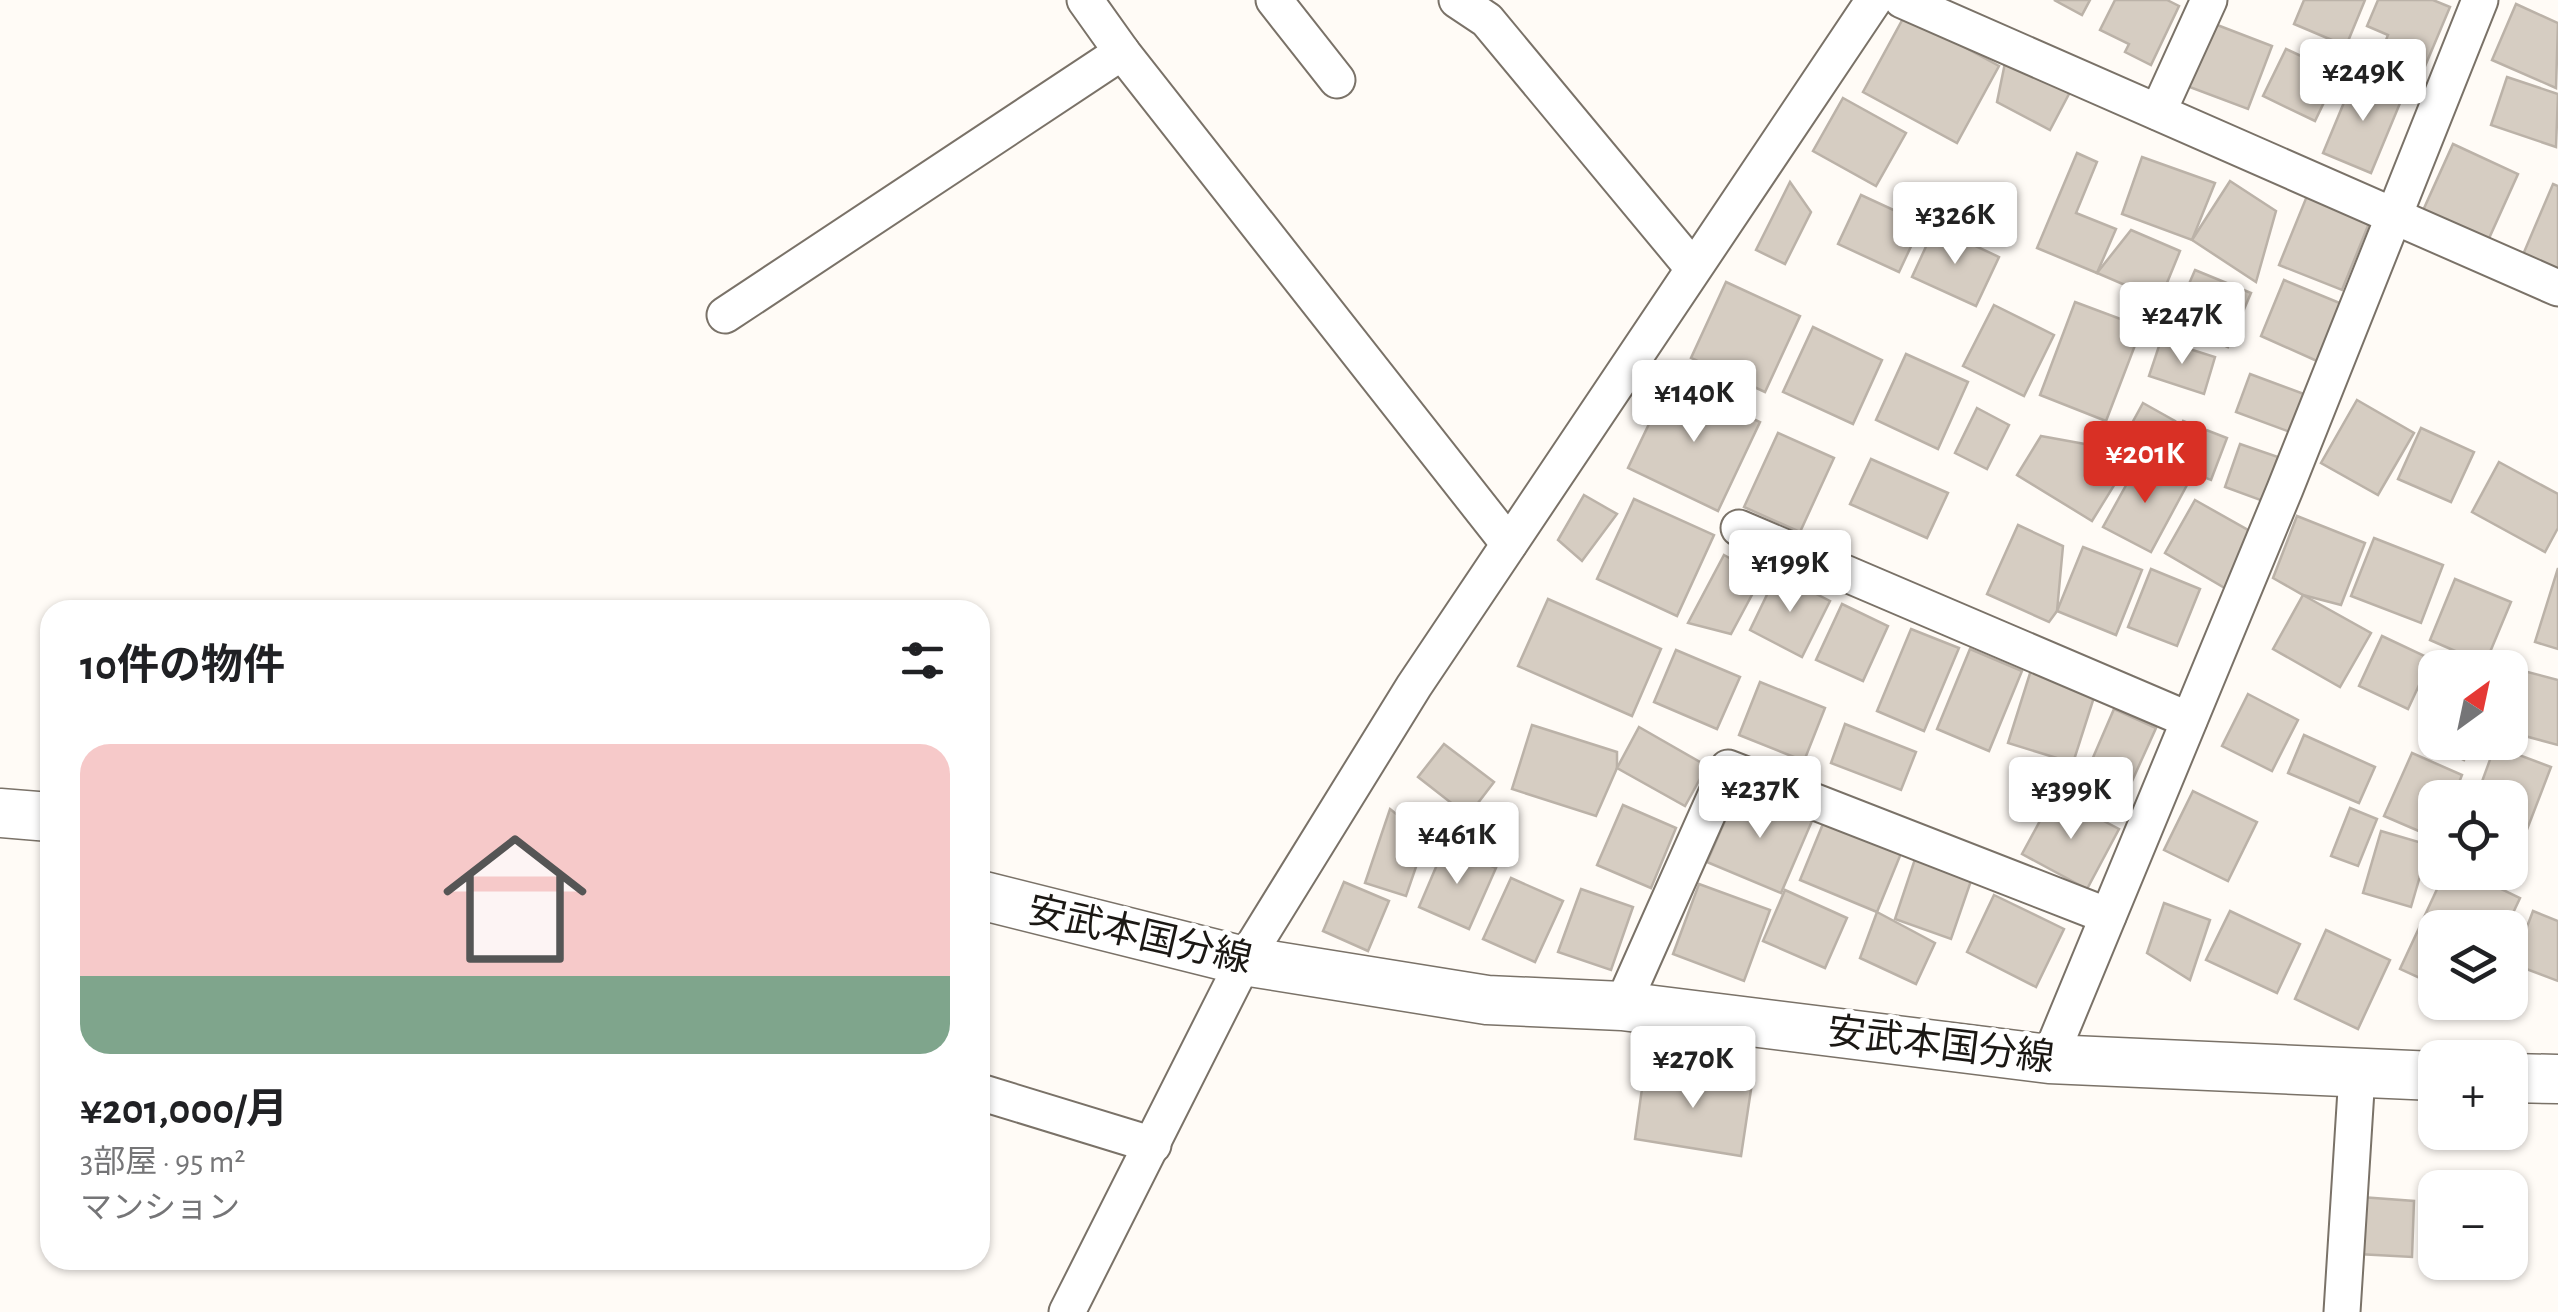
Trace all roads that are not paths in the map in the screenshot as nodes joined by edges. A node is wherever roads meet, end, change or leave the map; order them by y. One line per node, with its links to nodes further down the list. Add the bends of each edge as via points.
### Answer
1 (1086, 0): 8 (street)
2 (1274, 0): 9 (street)
3 (1457, 0): 12 (street, via 1487,20)
4 (1874, 0): 12 (street)
5 (1902, 0): 10 (street)
6 (2209, 0): 10 (street)
7 (2471, 3): 11 (street)
8 (1122, 52): 14 (street); 16 (street)
9 (1337, 80)
10 (2158, 112): 11 (street)
11 (2394, 214): 13 (street); 17 (street)
12 (1693, 268): 16 (street)
13 (2558, 288)
14 (725, 315)
15 (1739, 528): 17 (street)
16 (1510, 544): 22 (street)
17 (2189, 720): 21 (street)
18 (0, 813): 19 (main road)
19 (40, 816)
20 (990, 898): 22 (main road, 安武本国分線)
21 (2108, 916): 23 (street, via 1728,768); 24 (street)
22 (1244, 961): 23 (main road, 安武本国分線, via 1488,1000); 30 (street)
23 (1622, 1006): 24 (main road, 安武本国分線)
24 (2049, 1059): 25 (main road, 安武本国分線)
25 (2357, 1074): 26 (main road, 安武本国分線); 32 (street)
26 (2418, 1076)
27 (2528, 1078): 28 (main road)
28 (2558, 1079)
29 (990, 1095): 30 (street)
30 (1153, 1144): 31 (street)
31 (1067, 1312)
32 (2342, 1312)

